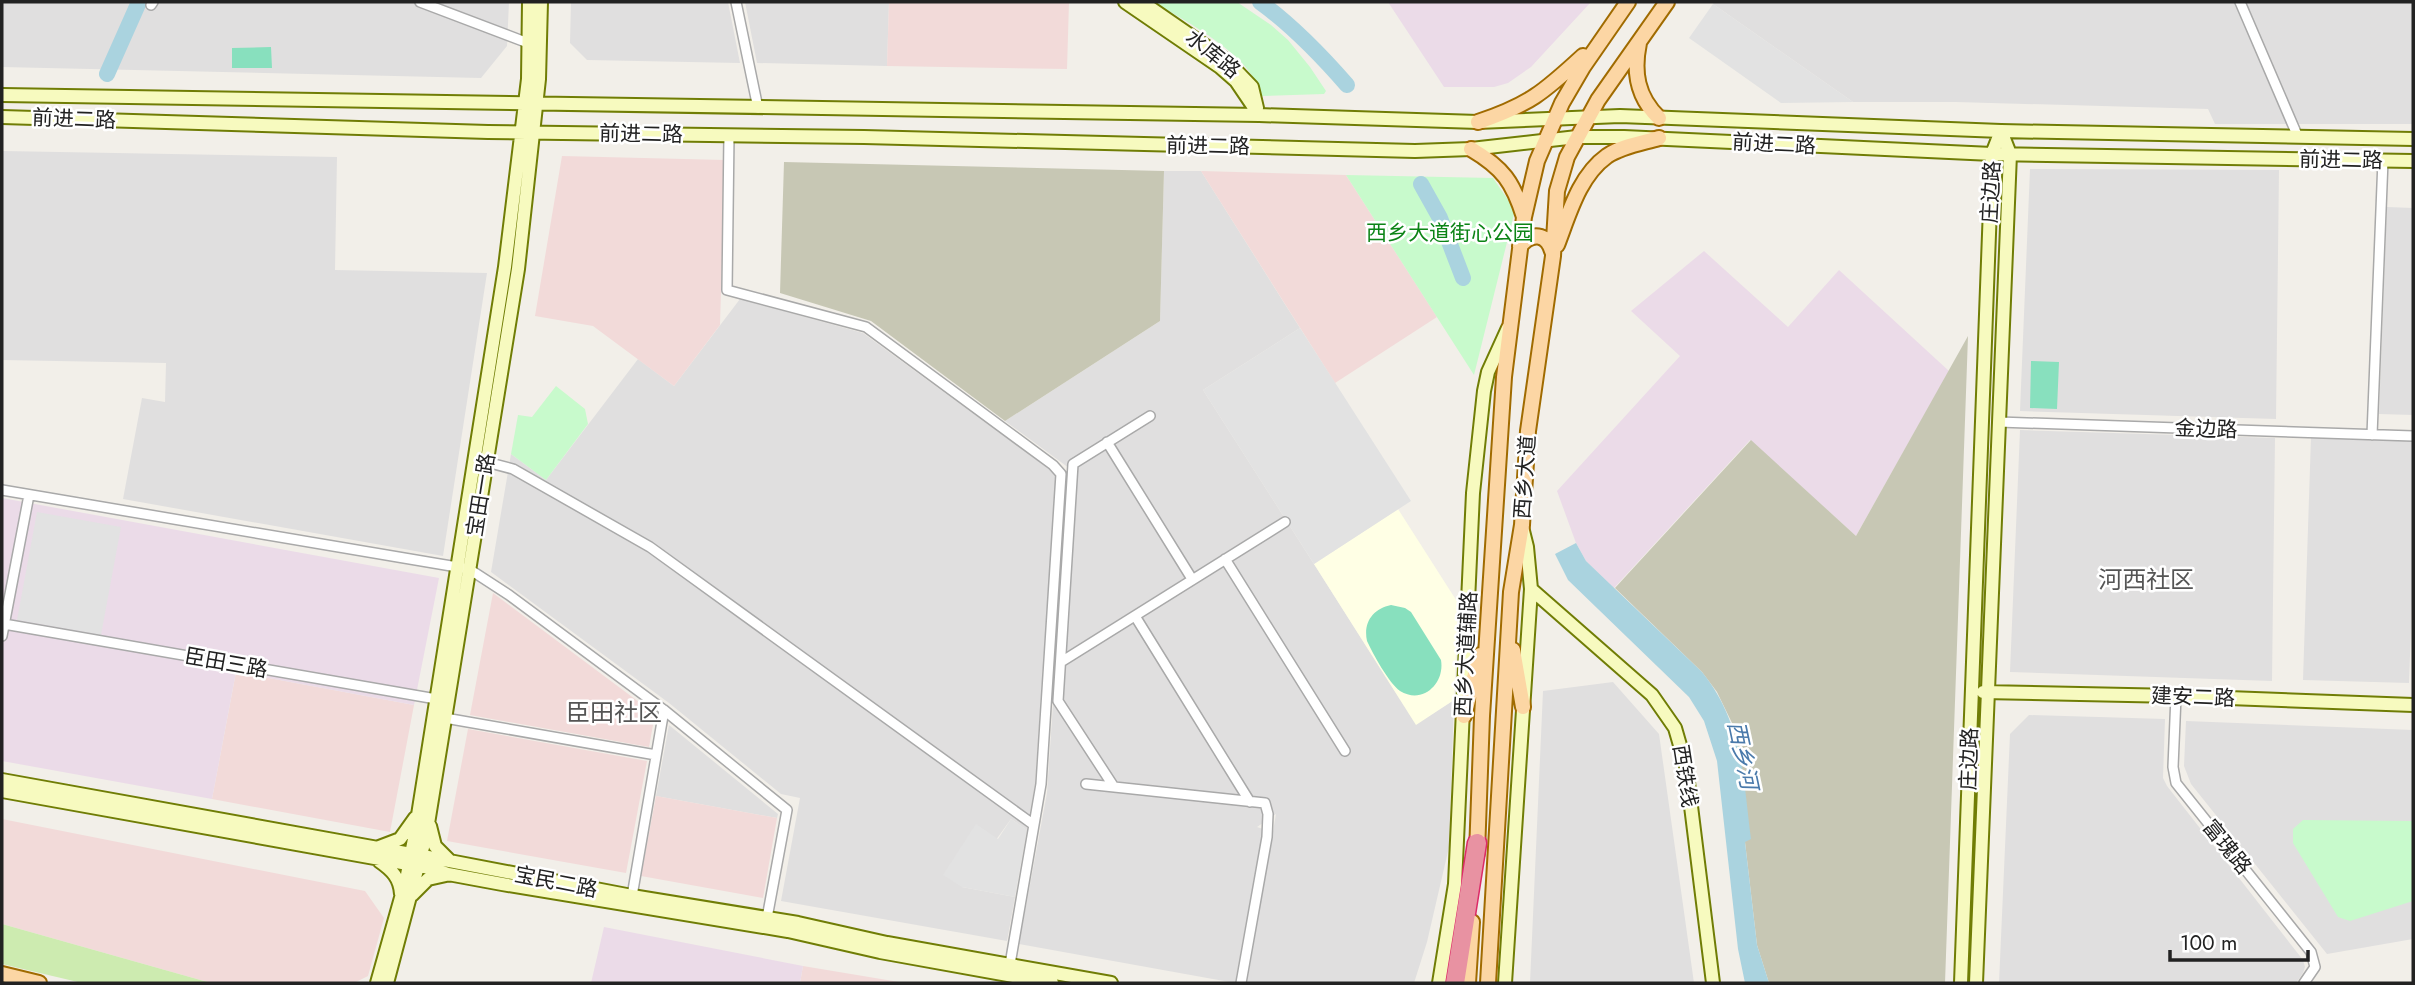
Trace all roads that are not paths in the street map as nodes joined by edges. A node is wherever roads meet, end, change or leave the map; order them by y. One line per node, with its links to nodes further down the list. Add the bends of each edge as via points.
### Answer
1 (420, 2): 12 (street)
2 (529, 2): 12 (main road, 宝田一路)
3 (541, 2): 14 (main road, 宝田一路)
4 (736, 2): 15 (street)
5 (1125, 2): 16 (main road, 水库路, via 1220,66)
6 (1142, 2): 16 (main road, 水库路, via 1243,76 1252,87)
7 (1628, 2): 10 (main road, 西乡大道)
8 (1667, 2): 11 (main road, 西乡大道)
9 (2240, 2): 25 (street)
10 (1602, 39): 19 (main road, 西乡大道); 21 (main road, via 1540,94 1522,106)
11 (1640, 40): 17 (main road, 西乡大道); 20 (main road, via 1637,84)
12 (528, 43): 14 (main road, 宝田一路)
13 (2, 95): 14 (main road, 前进二路)
14 (531, 104): 15 (main road, 前进二路); 23 (main road, 宝田一路)
15 (758, 108): 16 (main road, 前进二路)
16 (1259, 115): 21 (main road, 前进二路)
17 (1589, 116): 19 (main road, 前进二路); 20 (main road, 前进二路); 26 (main road, 西乡大道)
18 (2, 117): 23 (main road, 前进二路)
19 (1555, 118): 21 (main road, 前进二路); 28 (main road, 西乡大道)
20 (1659, 118): 22 (main road, 前进二路)
21 (1478, 122)
22 (2001, 131): 25 (main road, 前进二路); 31 (main road, 庄边路); 32 (main road, 庄边路)
23 (528, 132): 24 (main road, 前进二路); 44 (main road, 宝田一路, via 505,267)
24 (729, 135): 30 (main road, 前进二路); 76 (street, via 727,290 866,327 1061,474 1041,784)
25 (2298, 136): 29 (main road, 前进二路)
26 (1577, 137): 27 (main road, 前进二路); 28 (main road, 前进二路); 37 (main road, 西乡大道, via 1557,191)
27 (1659, 138): 31 (main road, 前进二路); 37 (main road, via 1620,149 1597,164 1580,188)
28 (1545, 139): 30 (main road, 前进二路); 35 (main road, 西乡大道)
29 (2413, 139)
30 (1471, 149): 35 (main road, via 1505,174)
31 (1992, 154): 32 (main road, 前进二路); 59 (main road, 庄边路)
32 (2010, 154): 33 (main road, 前进二路); 40 (main road, 庄边路)
33 (2383, 160): 34 (main road, 前进二路); 41 (street)
34 (2413, 161)
35 (1524, 217): 36 (main road, 西乡大道)
36 (1520, 246): 37 (main road, via 1539,236 1548,241); 38 (main road, 西乡大道)
37 (1553, 256): 48 (main road, 西乡大道, via 1528,431)
38 (1508, 328): 54 (main road, 西乡大道); 66 (main road, 西乡大道辅路, via 1484,391 1474,493)
39 (1150, 416): 43 (street)
40 (1999, 422): 41 (street, 金边路); 60 (main road, 庄边路)
41 (2372, 435): 42 (street, 金边路)
42 (2413, 436)
43 (1107, 443): 51 (street); 58 (street, via 1073,464)
44 (481, 460): 50 (main road, 宝田一路); 76 (street, via 513,469 650,547)
45 (2, 490): 46 (street)
46 (29, 495): 50 (street); 55 (street)
47 (1284, 522): 49 (street)
48 (1522, 525): 52 (main road); 56 (main road, 西乡大道)
49 (1225, 559): 51 (street); 68 (street)
50 (463, 568): 62 (main road, 宝田一路); 65 (street, via 487,579)
51 (1192, 579): 53 (street)
52 (1531, 589): 64 (main road); 98 (main road, 西铁线, via 1652,695 1675,728 1686,765)
53 (1135, 616): 58 (street); 74 (street)
54 (1488, 623): 66 (main road); 78 (main road, 西乡大道)
55 (4, 624): 57 (street); 62 (street, 臣田三路)
56 (1508, 626): 64 (main road); 96 (main road, 西乡大道)
57 (2, 636)
58 (1061, 662): 72 (street, via 1058,701)
59 (1972, 692): 60 (main road, 建安二路); 99 (main road, 庄边路)
60 (1989, 692): 61 (main road, 建安二路); 100 (main road, 庄边路)
61 (2176, 695): 63 (main road, 建安二路); 101 (street, 富瑰路, via 2176,783 2311,952 2315,967)
62 (442, 700): 67 (main road, 宝田一路); 75 (main road, 宝田一路)
63 (2413, 705)
64 (1523, 707): 97 (main road)
65 (664, 710): 69 (street); 84 (street, via 787,810)
66 (1464, 716): 93 (main road, 西乡大道辅路, via 1455,884)
67 (445, 718): 69 (street); 75 (main road, 宝田一路)
68 (1345, 751)
69 (656, 755): 82 (street)
70 (2, 780): 77 (main road, 宝民二路)
71 (1086, 784): 72 (street)
72 (1114, 787): 74 (street)
73 (2, 791): 77 (main road, 宝民二路)
74 (1251, 802): 92 (street, via 1265,803 1267,837)
75 (425, 809): 79 (main road, via 400,839); 80 (main road, 宝田一路); 81 (main road, via 435,846)
76 (1034, 825): 85 (street)
77 (310, 841): 79 (main road, 宝民二路)
78 (1477, 843): 94 (highway); 95 (main road, 西乡大道)
79 (374, 853): 80 (main road, 宝民二路); 83 (main road, via 394,872)
80 (415, 860): 81 (main road, 宝民二路); 83 (main road, 宝田一路)
81 (449, 868): 82 (main road, 宝民二路); 83 (main road); 85 (main road, 宝民二路, via 880,952)
82 (632, 896): 84 (main road, 宝民二路)
83 (405, 898): 88 (main road, 宝田一路); 89 (main road, 宝田一路)
84 (768, 918): 85 (main road, 宝民二路)
85 (1009, 970): 90 (main road, 宝民二路); 91 (main road, 宝民二路)
86 (2, 974): 87 (main road)
87 (39, 983)
88 (377, 983)
89 (387, 983)
90 (1052, 983)
91 (1111, 983)
92 (1241, 983)
93 (1439, 983)
94 (1455, 983)
95 (1468, 983)
96 (1488, 983)
97 (1505, 983)
98 (1713, 983)
99 (1961, 983)
100 (1976, 983)
101 (2304, 983)

